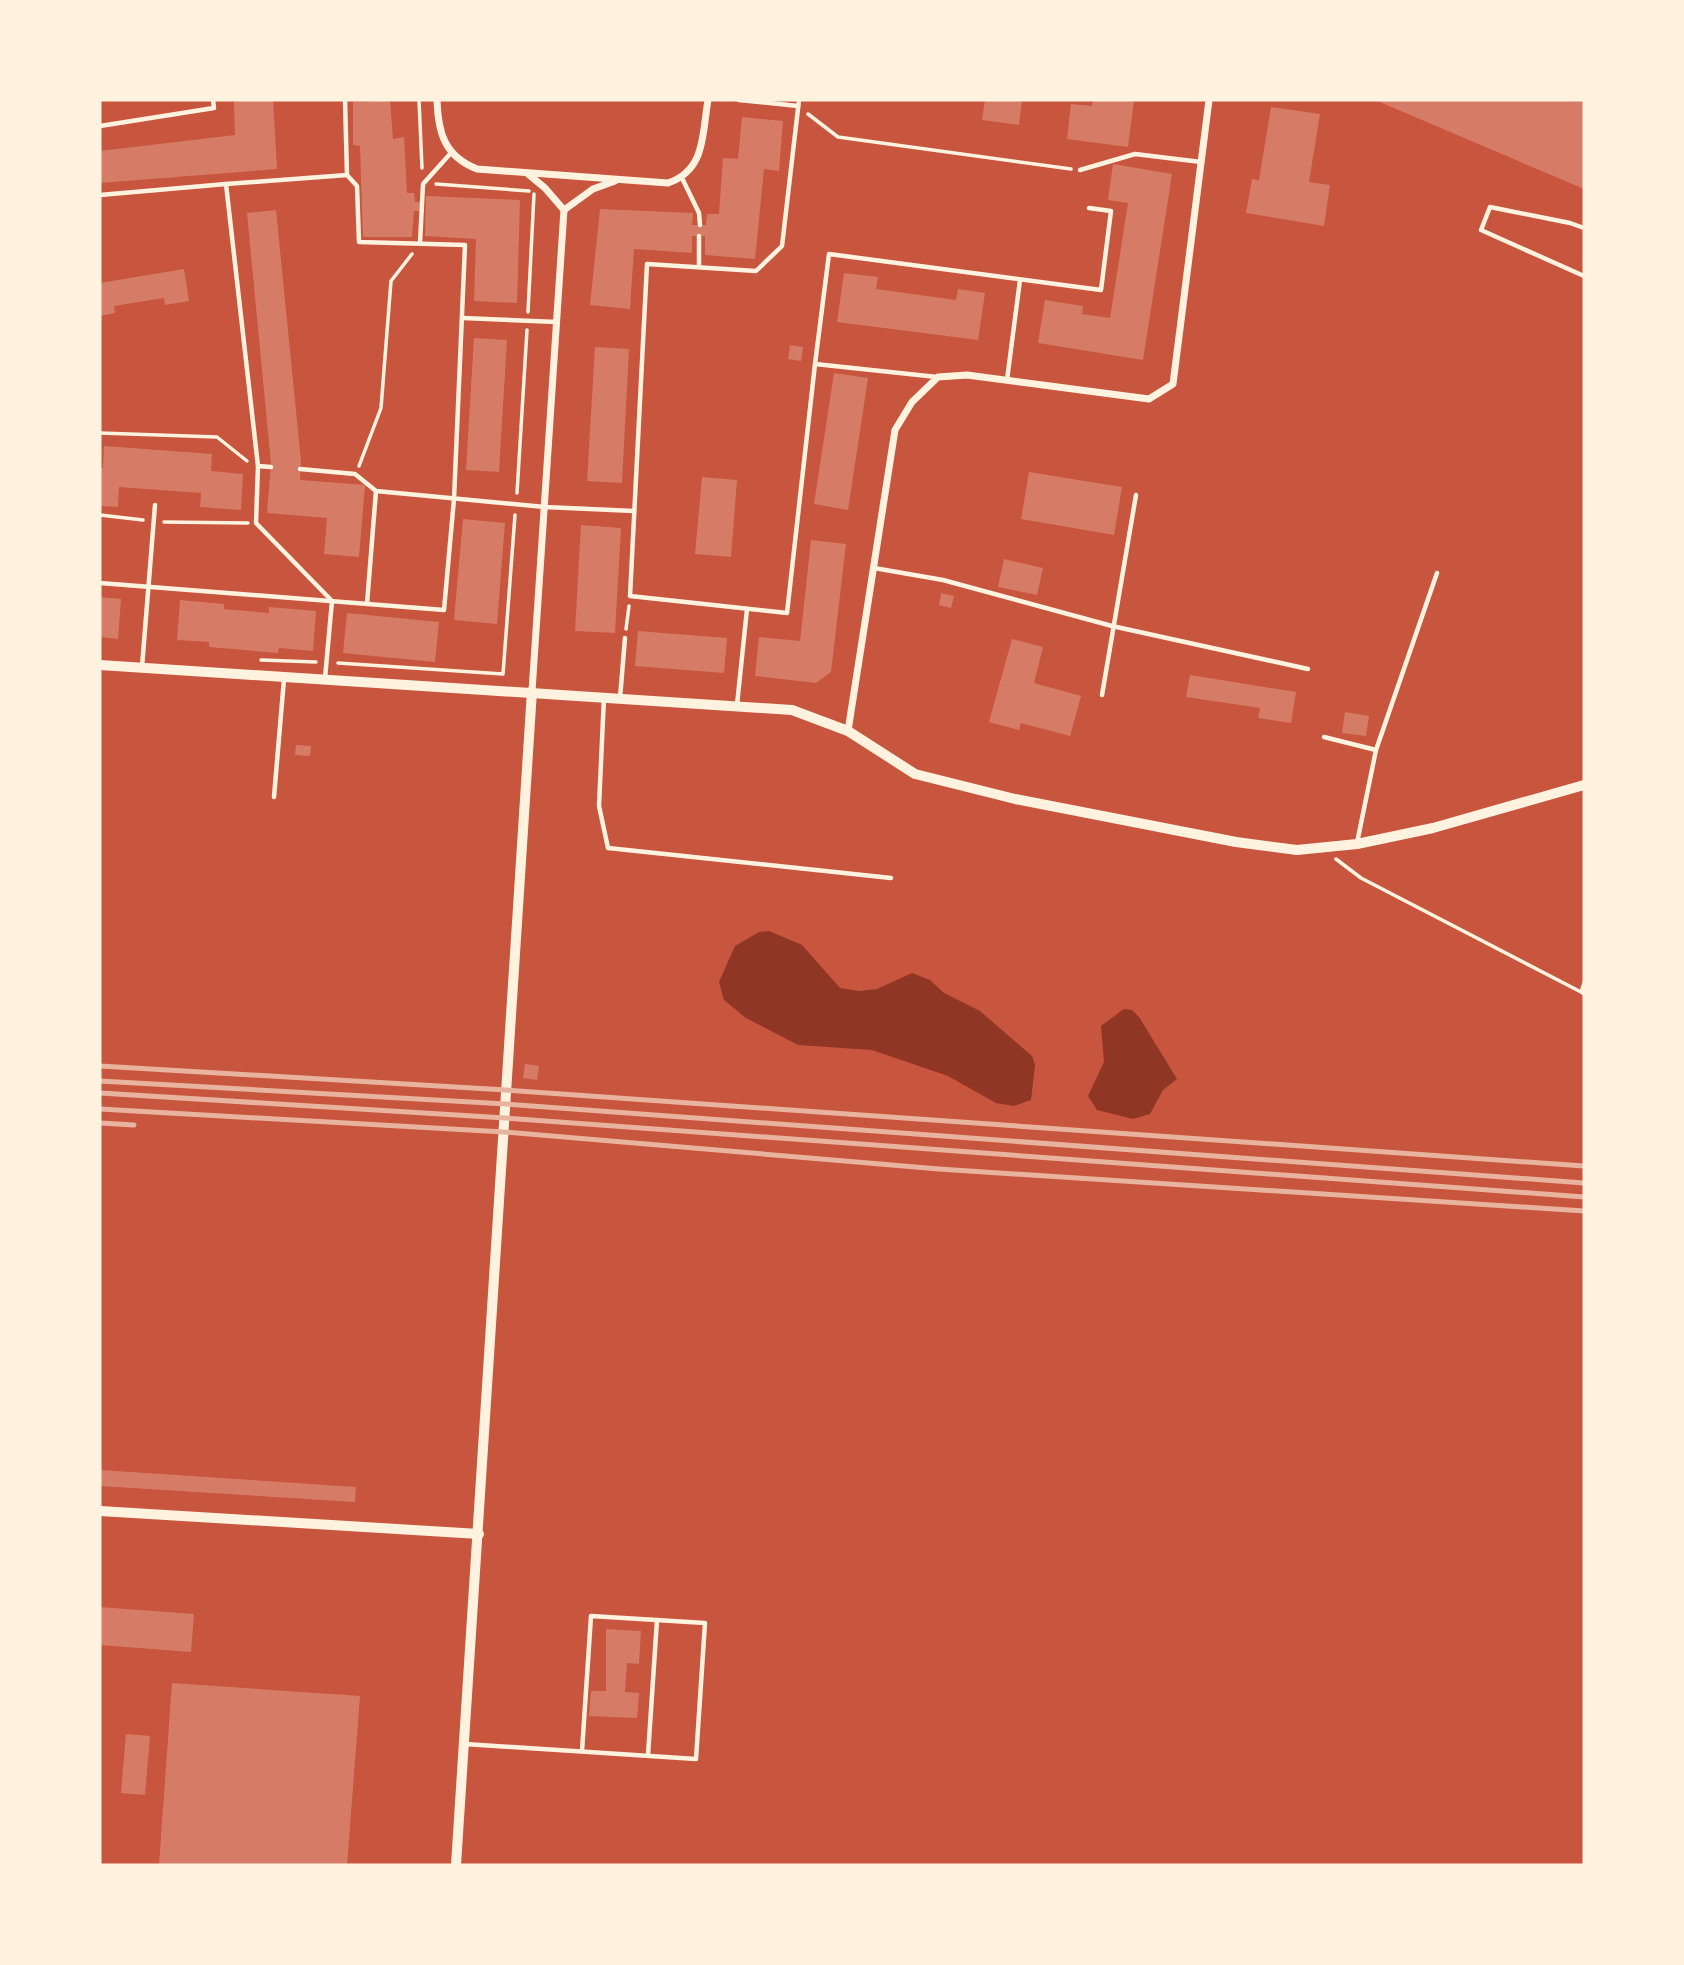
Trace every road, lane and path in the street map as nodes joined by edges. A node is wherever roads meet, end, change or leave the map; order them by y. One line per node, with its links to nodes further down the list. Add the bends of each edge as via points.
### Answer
1 (213, 100): 9 (lane, via 214,108)
2 (345, 100): 14 (lane)
3 (419, 100): 18 (path)
4 (437, 100): 10 (street, via 438,124)
5 (708, 100): 15 (street, via 698,161)
6 (739, 100): 8 (lane)
7 (1209, 100): 11 (street)
8 (798, 103): 12 (path, via 838,137); 26 (lane, via 782,246 756,271)
9 (100, 126)
10 (450, 154): 13 (street, via 477,169); 18 (lane)
11 (1201, 162): 12 (lane, via 1135,154); 34 (street, via 1173,384 1149,399)
12 (1080, 170)
13 (528, 174): 16 (street); 21 (street)
14 (347, 175): 17 (lane); 25 (lane, via 357,186 359,242)
15 (682, 178): 16 (street, via 668,183); 22 (lane)
16 (617, 180): 21 (street)
17 (226, 184): 19 (lane); 36 (lane)
18 (423, 184): 25 (lane); 30 (path, via 534,191)
19 (100, 195)
20 (1089, 208): 28 (lane, via 1111,211 1101,290)
21 (564, 210): 31 (street)
22 (700, 225)
23 (1584, 228): 27 (lane, via 1490,207 1481,230)
24 (699, 236): 26 (lane)
25 (420, 243): 29 (lane, via 465,245); 39 (path, via 391,281 381,408)
26 (699, 267): 46 (lane, via 647,264)
27 (1584, 276)
28 (1020, 279): 32 (lane, via 829,254); 34 (lane)
29 (463, 318): 30 (lane); 42 (lane)
30 (528, 321): 31 (lane); 44 (path)
31 (558, 322): 45 (street)
32 (815, 364): 33 (lane); 57 (lane, via 787,613)
33 (938, 377): 34 (street); 50 (street, via 912,402 895,430)
34 (1007, 380)
35 (100, 432): 36 (path, via 217,437)
36 (257, 467): 37 (lane); 49 (lane)
37 (271, 467)
38 (300, 469): 39 (lane)
39 (355, 474): 40 (lane)
40 (376, 491): 42 (lane); 56 (lane)
41 (1136, 495): 58 (lane)
42 (454, 499): 44 (lane); 56 (lane, via 444,610)
43 (155, 505): 48 (lane)
44 (516, 505): 45 (lane); 61 (path, via 503,674)
45 (545, 507): 46 (lane); 67 (street)
46 (634, 511): 54 (lane)
47 (100, 515): 48 (path)
48 (153, 522): 49 (path); 53 (lane)
49 (256, 523): 55 (lane)
50 (874, 568): 58 (lane, via 943,580); 72 (street)
51 (1437, 573): 74 (lane)
52 (100, 583): 53 (lane)
53 (146, 587): 55 (lane); 63 (lane)
54 (630, 596): 57 (lane); 59 (path)
55 (332, 601): 56 (lane); 61 (lane)
56 (367, 604)
57 (747, 609): 71 (lane)
58 (1112, 626): 64 (lane); 68 (lane)
59 (625, 638): 70 (lane)
60 (261, 660): 61 (path)
61 (326, 662): 66 (lane)
62 (100, 665): 63 (street)
63 (142, 667): 65 (street)
64 (1308, 669)
65 (284, 676): 66 (street); 76 (lane)
66 (325, 678): 67 (street)
67 (532, 691): 69 (street); 83 (street)
68 (1102, 695)
69 (604, 696): 70 (street); 79 (lane, via 598,806 608,848)
70 (620, 698): 71 (street)
71 (736, 707): 72 (street, via 792,710)
72 (848, 731): 78 (street, via 915,774 1016,799 1236,842 1297,850)
73 (1324, 737): 74 (lane)
74 (1376, 750): 77 (lane)
75 (1584, 785): 77 (street, via 1433,828)
76 (274, 797)
77 (1357, 844): 78 (street)
78 (1321, 848): 81 (path, via 1361,878)
79 (891, 878)
80 (1584, 983): 81 (path)
81 (1583, 993)
82 (100, 1511): 83 (street)
83 (479, 1534): 85 (street)
84 (657, 1620): 86 (lane, via 591,1616); 87 (lane); 87 (lane, via 705,1623 703,1664 696,1759)
85 (464, 1744): 86 (lane); 88 (street)
86 (582, 1751): 87 (lane)
87 (648, 1755)
88 (456, 1865)

